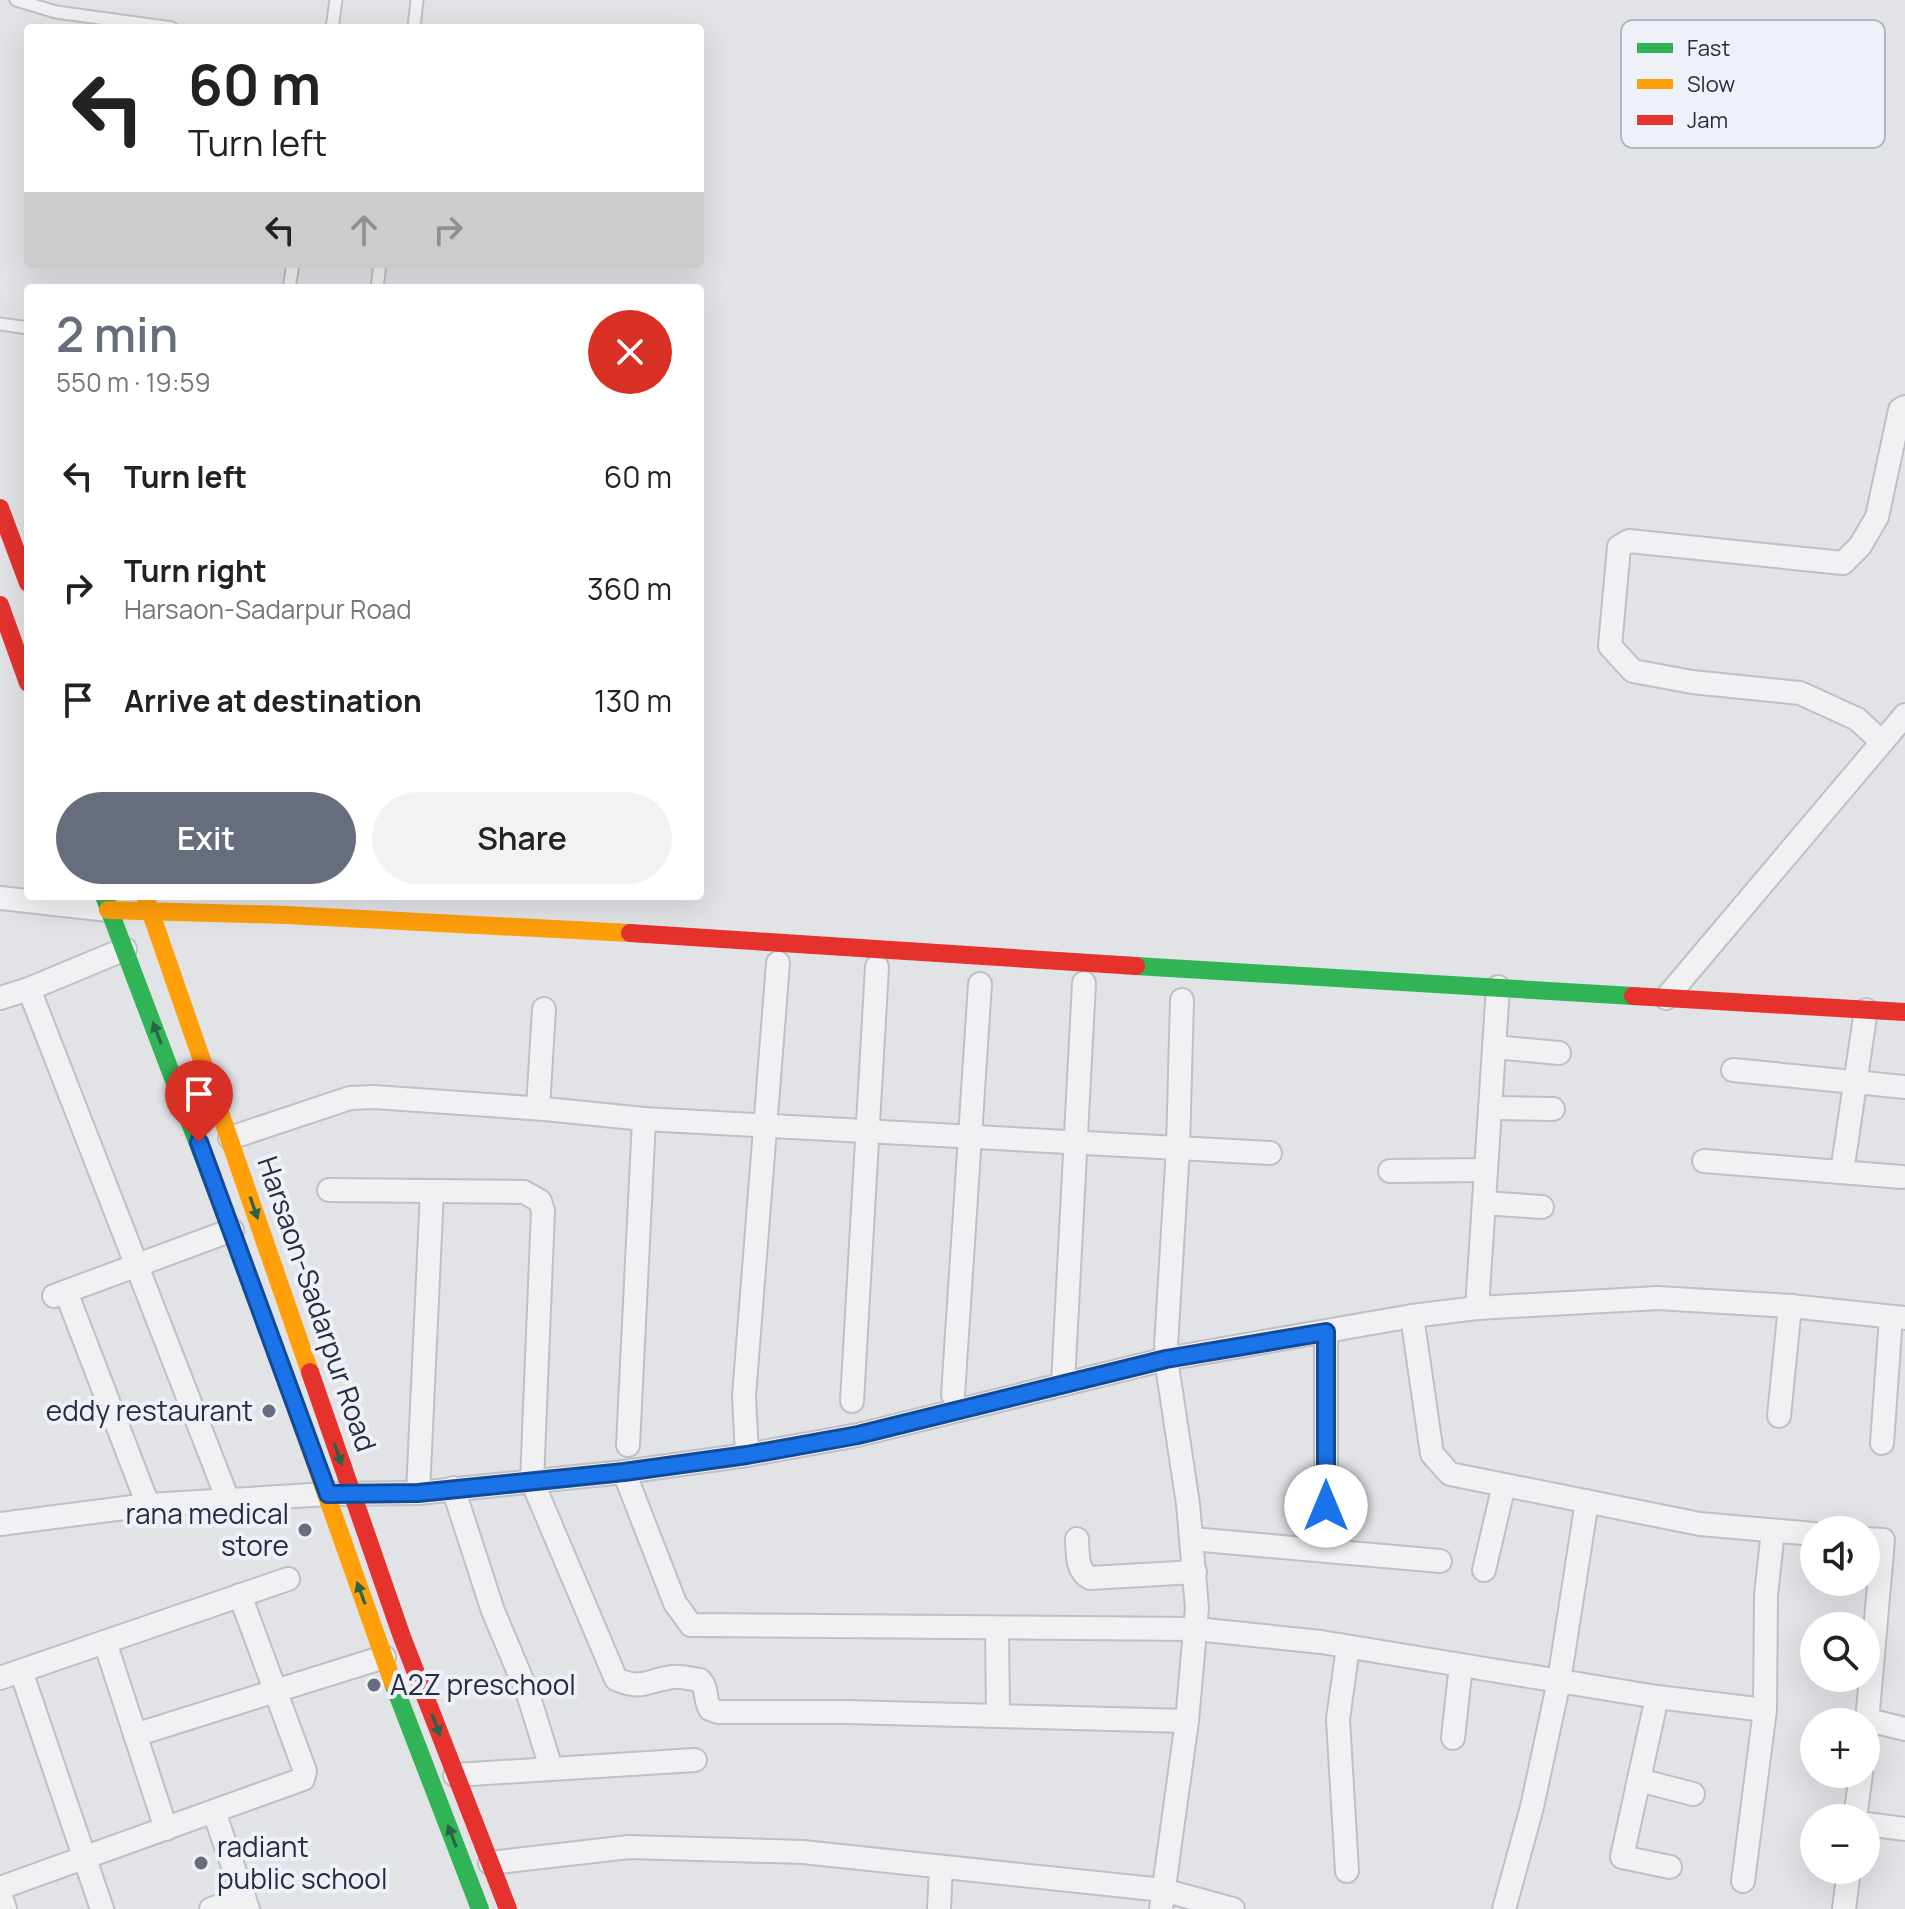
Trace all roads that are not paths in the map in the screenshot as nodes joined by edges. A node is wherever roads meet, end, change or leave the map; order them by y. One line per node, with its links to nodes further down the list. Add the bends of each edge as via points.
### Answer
1 (16, 0): 5 (lane)
2 (62, 0): 5 (lane)
3 (336, 0): 7 (lane)
4 (417, 0): 8 (lane)
5 (56, 12): 6 (lane)
6 (143, 24)
7 (333, 24)
8 (414, 24)
9 (0, 324): 10 (lane)
10 (24, 327)
11 (1905, 407): 17 (street, via 1900,410 1877,517 1843,563 1629,541 1619,547 1610,646 1633,671 1800,693 1857,719)
12 (0, 508): 13 (street)
13 (24, 572)
14 (0, 605): 15 (street)
15 (24, 672)
16 (1905, 715): 17 (street)
17 (1882, 742): 31 (street)
18 (0, 898): 19 (street)
19 (24, 899)
20 (42, 900): 21 (street)
21 (106, 903): 22 (street); 23 (street, Harsaon-Sadarpur Road)
22 (148, 904): 28 (street); 48 (street, Harsaon-Sadarpur Road)
23 (125, 949): 29 (street); 61 (street, Harsaon-Sadarpur Road, one-way to 23)
24 (778, 963): 45 (street)
25 (877, 967): 46 (street)
26 (1084, 983): 49 (street)
27 (980, 984): 47 (street)
28 (1498, 987): 31 (street); 36 (street)
29 (29, 989): 30 (street); 62 (street)
30 (0, 998)
31 (1666, 998): 34 (street)
32 (1182, 1000): 50 (street)
33 (544, 1009): 41 (street)
34 (1866, 1010): 35 (street); 39 (street)
35 (1905, 1012)
36 (1494, 1047): 37 (street); 42 (street)
37 (1559, 1053)
38 (1733, 1070): 39 (street)
39 (1855, 1082): 40 (street); 55 (street)
40 (1905, 1087)
41 (538, 1108): 44 (street); 48 (street, via 350,1098)
42 (1490, 1108): 43 (street); 53 (street)
43 (1553, 1109)
44 (644, 1119): 45 (street); 74 (street)
45 (767, 1125): 46 (street); 75 (street, via 744,1396)
46 (868, 1130): 47 (street); 71 (street)
47 (970, 1136): 49 (street); 70 (street)
48 (230, 1138): 82 (street, Harsaon-Sadarpur Road, one-way to 82)
49 (1075, 1142): 50 (street); 69 (street)
50 (1178, 1148): 51 (street); 68 (street)
51 (1270, 1153)
52 (1704, 1161): 55 (street)
53 (1486, 1170): 54 (street); 59 (street)
54 (1390, 1171)
55 (1842, 1172): 56 (street)
56 (1902, 1177)
57 (329, 1190): 58 (street)
58 (432, 1191): 77 (street, via 524,1192 540,1201); 80 (street)
59 (1484, 1203): 60 (street); 64 (street)
60 (1542, 1207)
61 (232, 1230): 62 (street); 81 (street, Harsaon-Sadarpur Road)
62 (137, 1265): 83 (street); 85 (street, via 59,1294)
63 (1790, 1306): 64 (street, via 1658,1298); 66 (street); 72 (street)
64 (1477, 1308): 65 (street)
65 (1412, 1316): 67 (street); 78 (street, via 1432,1454 1450,1474)
66 (1898, 1317): 73 (street)
67 (1326, 1332): 68 (street); 86 (street)
68 (1166, 1352): 69 (street); 91 (street)
69 (1063, 1383): 75 (street, via 858,1435)
70 (953, 1395)
71 (852, 1401)
72 (1779, 1416)
73 (1882, 1443)
74 (628, 1445)
75 (747, 1455): 76 (street)
76 (624, 1472): 77 (street); 100 (street, via 675,1603 691,1625)
77 (532, 1481): 79 (street); 112 (street, via 616,1679 629,1686 674,1677 700,1680 707,1704 718,1712)
78 (1504, 1485): 84 (street); 94 (street)
79 (453, 1488): 80 (street); 119 (street)
80 (418, 1493): 82 (street)
81 (328, 1494): 82 (street); 83 (street); 104 (street, Harsaon-Sadarpur Road, one-way to 81)
82 (353, 1495): 120 (street, Harsaon-Sadarpur Road, one-way to 120)
83 (228, 1500): 85 (street)
84 (1587, 1501): 88 (street, via 1700,1524); 107 (street)
85 (148, 1505): 87 (street)
86 (1326, 1506)
87 (0, 1524)
88 (1773, 1531): 89 (street); 111 (street, via 1766,1595)
89 (1800, 1533)
90 (1077, 1539): 95 (street, via 1080,1568 1090,1578)
91 (1192, 1539): 93 (street); 95 (street)
92 (1880, 1540): 96 (street)
93 (1440, 1561)
94 (1484, 1570)
95 (1195, 1572): 101 (street)
96 (1880, 1575)
97 (288, 1579): 98 (street)
98 (240, 1595): 102 (street); 108 (street)
99 (1878, 1596): 110 (street)
100 (997, 1628): 101 (street); 112 (street)
101 (1196, 1629): 103 (street); 113 (street)
102 (105, 1642): 106 (street); 116 (street)
103 (1348, 1647): 105 (street); 131 (street, via 1338,1719)
104 (384, 1657): 108 (street); 140 (street, Harsaon-Sadarpur Road, one-way to 104)
105 (1461, 1665): 107 (street); 117 (street)
106 (10, 1675): 127 (street)
107 (1559, 1681): 109 (street); 144 (street)
108 (276, 1691): 116 (street); 123 (street, via 305,1771 303,1779)
109 (1657, 1697): 111 (street); 121 (street)
110 (1869, 1708)
111 (1765, 1710): 132 (street)
112 (998, 1716): 113 (street)
113 (1187, 1721): 135 (street)
114 (1880, 1728): 115 (street)
115 (1905, 1729)
116 (135, 1735): 125 (street)
117 (1453, 1738)
118 (695, 1760): 119 (street)
119 (551, 1768): 120 (street)
120 (455, 1775): 128 (street, Harsaon-Sadarpur Road)
121 (1639, 1780): 122 (street); 130 (street, via 1622,1857)
122 (1693, 1794)
123 (214, 1812): 125 (street); 136 (street)
124 (1880, 1826): 126 (street)
125 (166, 1829): 127 (street)
126 (1905, 1829)
127 (84, 1858): 134 (street); 138 (street)
128 (490, 1863): 129 (street, via 629,1847 803,1852); 141 (street, Harsaon-Sadarpur Road)
129 (941, 1867): 135 (street); 142 (street)
130 (1670, 1867)
131 (1347, 1871)
132 (1743, 1881)
133 (1847, 1884): 145 (street)
134 (0, 1890): 137 (street)
135 (1162, 1900): 143 (street)
136 (246, 1904): 139 (street)
137 (5, 1909)
138 (102, 1909)
139 (211, 1909)
140 (480, 1909)
141 (508, 1909)
142 (939, 1909)
143 (1233, 1909)
144 (1504, 1909)
145 (1844, 1909)

